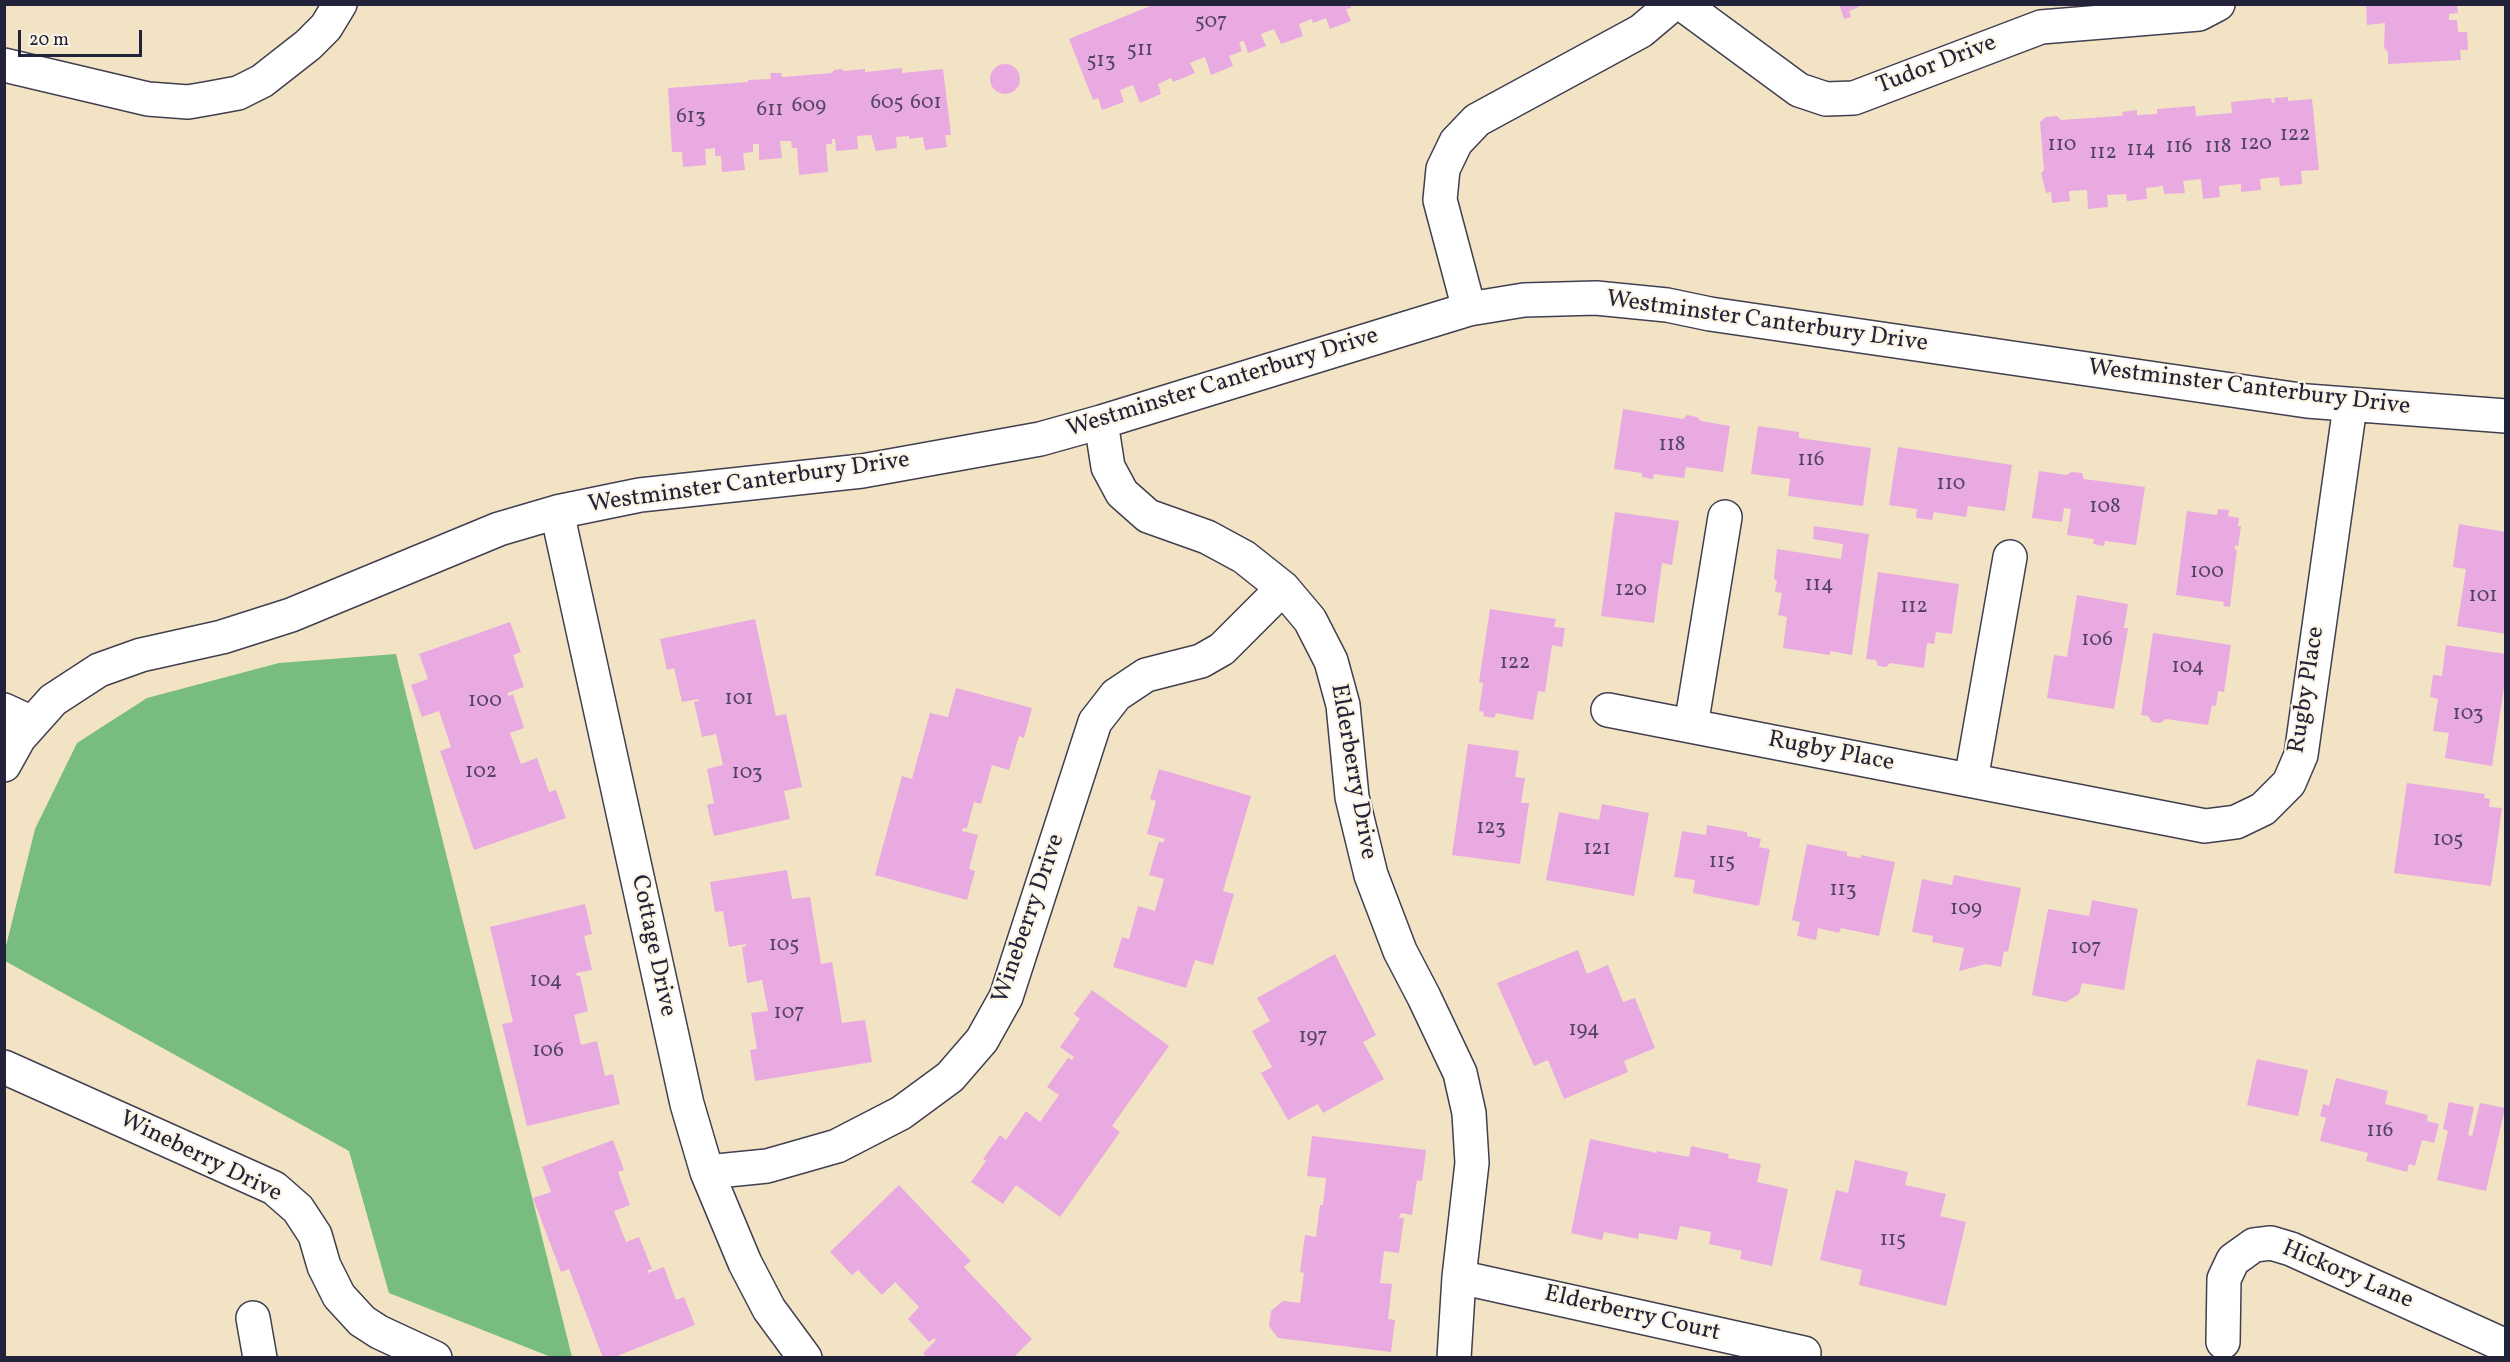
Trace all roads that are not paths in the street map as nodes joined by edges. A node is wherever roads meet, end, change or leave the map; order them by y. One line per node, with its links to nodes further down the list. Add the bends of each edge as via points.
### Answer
1 (340, 4): 5 (street, via 326,27 308,45 262,81 238,93 188,102 147,99)
2 (1673, 4): 6 (street, via 1641,30 1477,120 1456,142 1443,169 1440,200)
3 (1682, 4): 4 (street, Tudor Drive, via 1799,90 1826,99 1854,98 2041,27 2199,14)
4 (2218, 4)
5 (4, 65)
6 (1469, 309): 7 (street, Westminster Canterbury Drive, via 1524,300 1596,298 1667,305); 9 (street, Westminster Canterbury Drive)
7 (2350, 406): 8 (street, Westminster Canterbury Drive); 18 (street, Rugby Place, via 2301,755 2289,783 2263,809 2236,822 2205,826)
8 (2505, 416)
9 (1101, 422): 10 (street, Westminster Canterbury Drive, via 1040,439 862,471 640,495); 13 (street, Elderberry Drive, via 1108,467 1122,493 1148,516 1208,537 1244,557)
10 (557, 512): 15 (street, Westminster Canterbury Drive, via 499,529 291,615 99,670); 20 (street, Cottage Drive, via 687,1104)
11 (1725, 517): 16 (street)
12 (2010, 557): 18 (street)
13 (1283, 588): 20 (street, Wineberry Drive, via 1222,649 1201,662 1146,675 1116,695 1095,722 1006,997 982,1040 950,1077 901,1113 837,1146 767,1166); 21 (street, Elderberry Drive, via 1310,620 1331,661 1342,705 1352,797 1371,875 1400,951 1460,1073 1469,1113 1472,1163)
14 (1608, 710): 16 (street, Rugby Place)
15 (18, 717): 17 (street, Westminster Canterbury Drive, via 19,738)
16 (1691, 726): 18 (street, Rugby Place)
17 (4, 765)
18 (1971, 780)
19 (4, 1067): 28 (street, Wineberry Drive, via 274,1188 298,1209 315,1235 339,1296 362,1321)
20 (707, 1172): 25 (street, Cottage Drive, via 745,1263)
21 (1459, 1277): 26 (street, Elderberry Court); 29 (street, Elderberry Drive)
22 (253, 1318): 27 (street)
23 (2223, 1342): 24 (street, Hickory Lane, via 2224,1279 2233,1260 2254,1245 2271,1243)
24 (2505, 1346)
25 (791, 1353)
26 (1804, 1353)
27 (260, 1358)
28 (435, 1358)
29 (1454, 1358)

